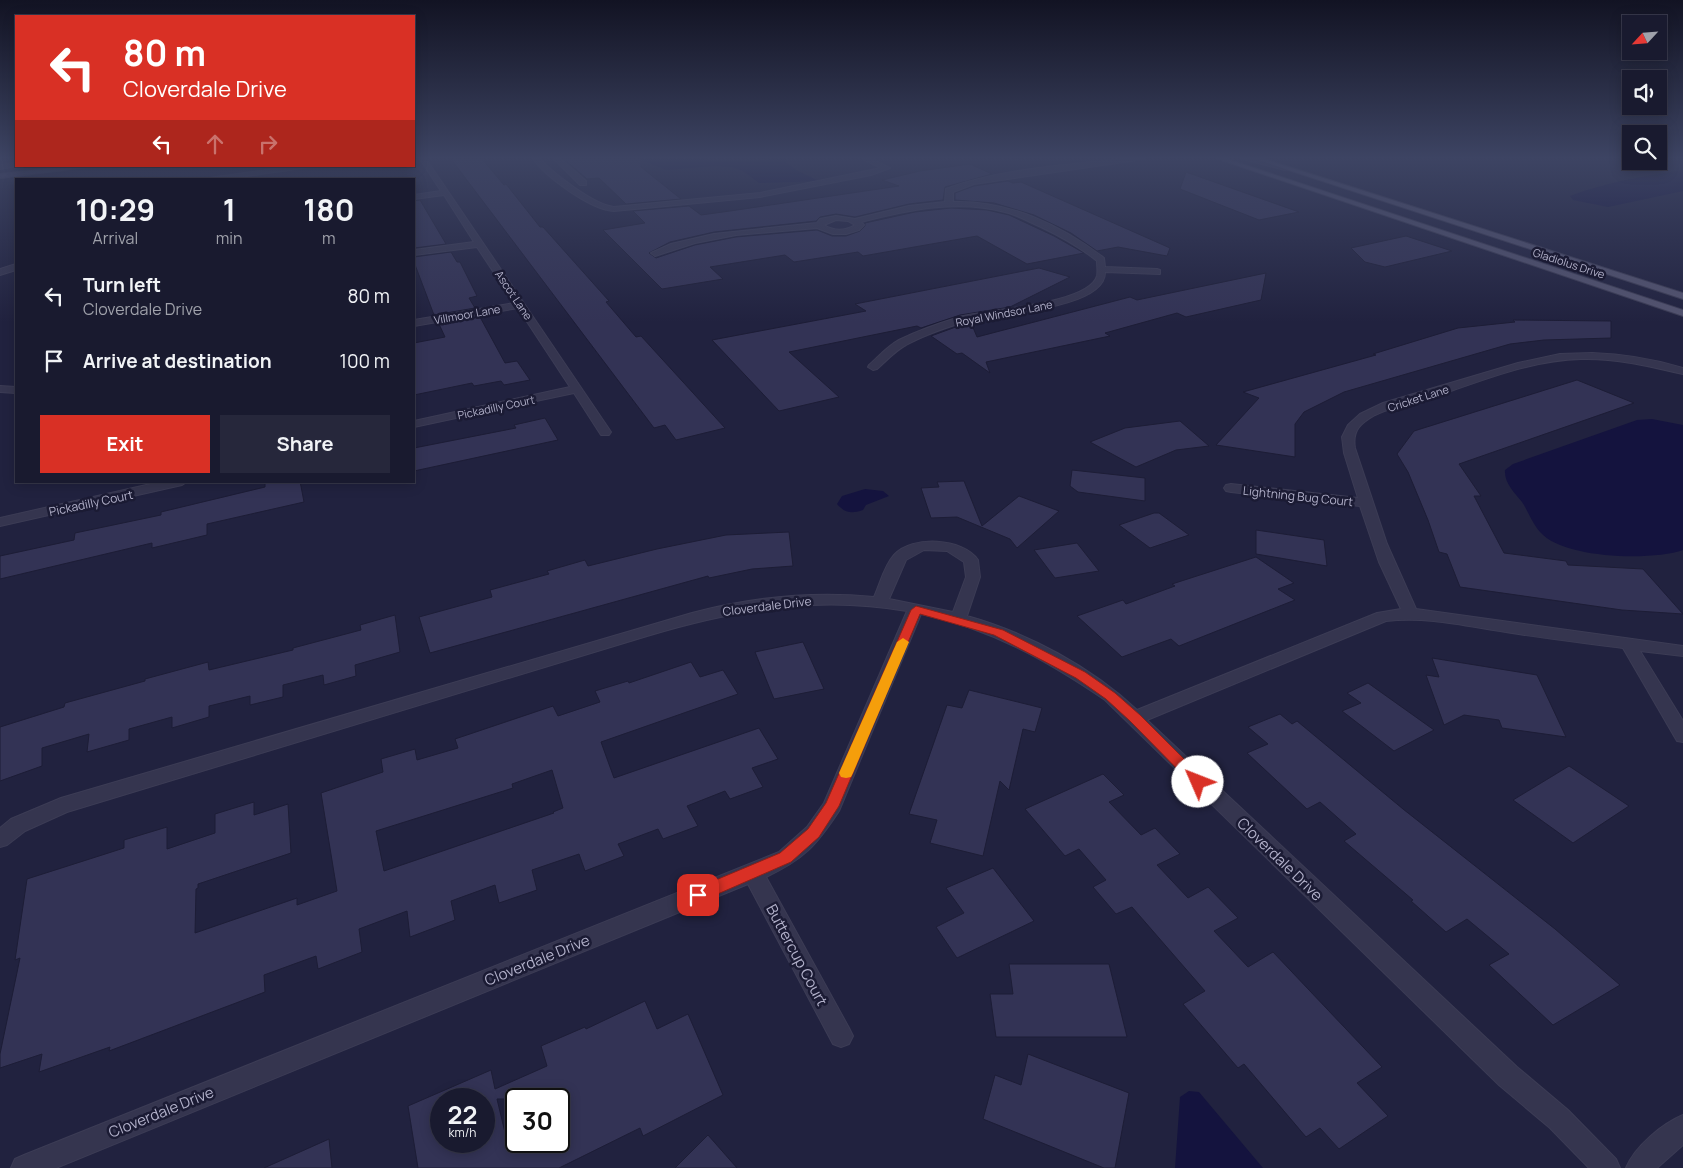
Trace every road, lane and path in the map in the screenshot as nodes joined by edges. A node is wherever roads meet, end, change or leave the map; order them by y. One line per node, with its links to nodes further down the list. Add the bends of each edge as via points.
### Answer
1 (460, 214): 8 (street, Ascot Lane)
2 (884, 214): 6 (street)
3 (1017, 214): 12 (street, via 1084,246 1101,260)
4 (1385, 214): 17 (main road, Gladiolus Drive)
5 (1426, 214): 15 (main road, Gladiolus Drive)
6 (856, 220): 7 (street, via 829,219); 7 (street, via 859,227 850,230 828,230)
7 (818, 225): 10 (street, via 772,228 689,241)
8 (480, 244): 9 (street); 16 (street, Ascot Lane)
9 (415, 253)
10 (655, 253)
11 (15, 267): 13 (street)
12 (1101, 269): 14 (street); 19 (street, Royal Windsor Lane, via 1102,277 1092,288 1065,300 963,319 901,343)
13 (0, 272)
14 (1156, 272)
15 (1683, 296)
16 (520, 305): 18 (street, Villmoor Lane); 23 (street, Ascot Lane)
17 (1683, 313)
18 (415, 323)
19 (873, 367)
20 (1683, 371): 28 (street, Cricket Lane, via 1600,356 1558,357 1366,415 1354,424 1348,444)
21 (0, 389): 22 (street)
22 (15, 390)
23 (578, 390): 24 (street, Pickadilly Court); 25 (street, Ascot Lane)
24 (415, 424)
25 (606, 432)
26 (173, 483): 29 (street, Pickadilly Court)
27 (1231, 488): 28 (street, Lightning Bug Court)
28 (1365, 503): 32 (street, Cricket Lane, via 1389,569)
29 (0, 522)
30 (880, 602): 31 (street, Cloverdale Drive); 33 (street, via 900,557 921,546 950,547 971,560 973,577); 38 (street, Cloverdale Drive, via 801,600 710,613 62,806 18,825)
31 (916, 610): 33 (street, Cloverdale Drive); 39 (street, Cloverdale Drive, via 832,806 814,833 786,858)
32 (1411, 613): 34 (street); 36 (street, via 1383,616)
33 (958, 620): 36 (street, Cloverdale Drive, via 999,632 1081,675)
34 (1629, 645): 35 (street); 37 (street)
35 (1683, 651)
36 (1135, 718): 43 (street, Cloverdale Drive)
37 (1683, 736)
38 (0, 839)
39 (753, 873): 40 (street, Buttercup Court); 42 (street, Cloverdale Drive)
40 (841, 1036)
41 (1683, 1128): 44 (street)
42 (24, 1168)
43 (1608, 1168)
44 (1639, 1168)

